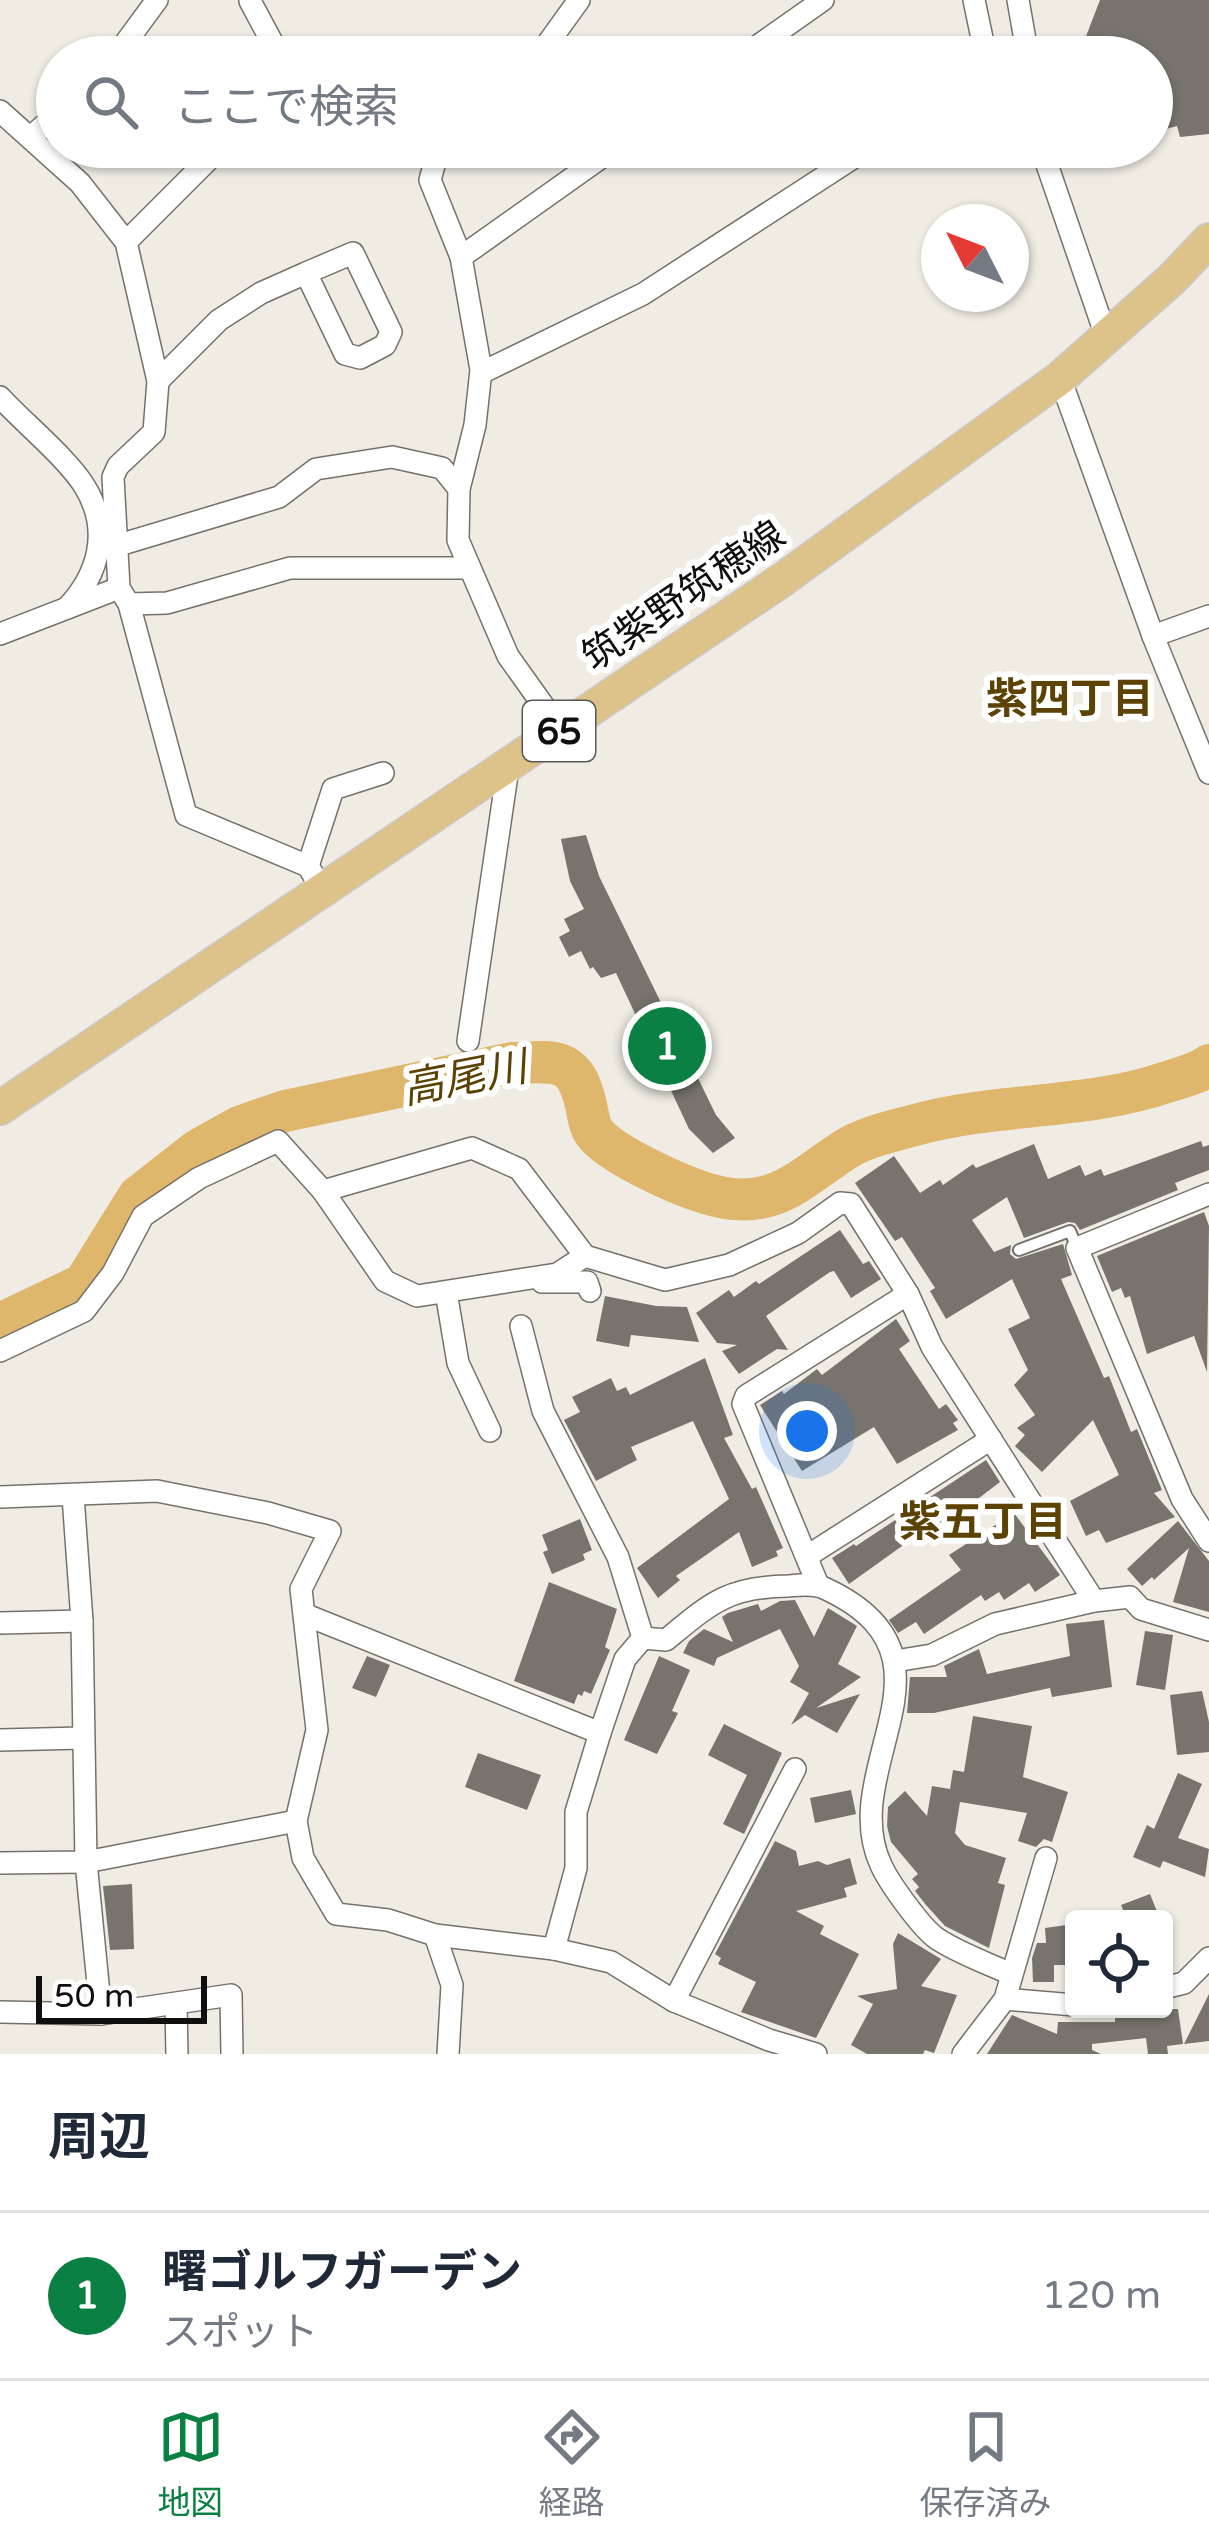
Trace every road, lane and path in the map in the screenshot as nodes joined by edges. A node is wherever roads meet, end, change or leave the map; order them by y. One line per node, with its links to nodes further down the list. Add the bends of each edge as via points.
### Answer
1 (157, 0): 7 (street)
2 (249, 0): 8 (street)
3 (579, 0): 9 (street)
4 (823, 0): 10 (street)
5 (974, 0): 11 (street)
6 (1018, 0): 12 (street)
7 (130, 36)
8 (269, 36)
9 (553, 36)
10 (772, 36)
11 (982, 36)
12 (1024, 36)
13 (0, 112): 15 (street)
14 (36, 132): 15 (street)
15 (32, 136): 16 (street)
16 (36, 140)
17 (65, 168): 24 (street)
18 (200, 168): 24 (street)
19 (433, 168): 25 (street, via 430,180)
20 (586, 168): 25 (street)
21 (838, 168): 28 (street, via 643,294)
22 (1046, 168): 27 (street)
23 (1209, 240): 27 (main road, 筑紫野筑穂線 / 65)
24 (126, 242): 30 (street)
25 (461, 257): 28 (street)
26 (306, 273): 26 (street, via 345,354 360,358 385,345 391,332 353,253); 30 (street, via 220,320)
27 (1106, 339): 29 (main road, 筑紫野筑穂線 / 65)
28 (481, 373): 32 (street)
29 (1060, 377): 39 (street); 40 (main road, 筑紫野筑穂線 / 65)
30 (158, 381): 33 (street, via 154,433 113,477)
31 (0, 398): 36 (street, via 86,489 98,565)
32 (459, 489): 33 (street, via 442,468 392,457 335,466 310,471 279,497); 34 (street, via 458,540)
33 (119, 545): 35 (street)
34 (468, 568): 35 (street, via 290,568 167,604); 40 (street, via 508,656)
35 (124, 596): 36 (street); 44 (street, via 186,815)
36 (67, 608): 38 (street)
37 (1209, 616): 39 (street)
38 (0, 634)
39 (1153, 636): 43 (street)
40 (560, 730): 41 (main road, 筑紫野筑穂線 / 65)
41 (508, 768): 44 (main road, 筑紫野筑穂線 / 65); 45 (street)
42 (382, 773): 44 (street, via 333,789)
43 (1209, 773)
44 (315, 879): 46 (main road, 筑紫野筑穂線 / 65)
45 (468, 1041)
46 (0, 1108)
47 (322, 1191): 51 (street, via 472,1148 519,1169); 54 (street, via 386,1281 417,1296); 57 (street, via 278,1141 199,1178 134,1226 113,1274 84,1311)
48 (1209, 1194): 49 (street)
49 (1077, 1248): 50 (lane, via 1070,1231); 62 (street, via 1182,1499)
50 (1019, 1250)
51 (585, 1256): 52 (street, via 557,1274); 55 (street, via 665,1280 695,1276 851,1204)
52 (515, 1282): 53 (street, via 587,1282); 54 (street)
53 (590, 1291)
54 (446, 1292): 58 (street, via 458,1363)
55 (908, 1294): 59 (street); 63 (street, via 743,1403)
56 (521, 1326): 70 (street, via 543,1411 618,1557)
57 (0, 1351)
58 (490, 1431)
59 (991, 1439): 63 (street); 65 (street)
60 (73, 1496): 61 (street); 66 (street, via 157,1491 329,1531 301,1589); 67 (street)
61 (0, 1498)
62 (1209, 1541)
63 (809, 1555): 64 (street)
64 (818, 1585): 70 (street, via 745,1587 666,1640); 71 (street, via 867,1612)
65 (1094, 1600): 69 (street, via 1130,1598 1141,1609); 71 (street, via 995,1624 932,1654)
66 (306, 1615): 72 (street); 76 (street, via 316,1730)
67 (82, 1621): 68 (street); 73 (street)
68 (0, 1623)
69 (1209, 1630)
70 (643, 1638): 72 (street, via 625,1659)
71 (895, 1661): 83 (street, via 887,1743 875,1772 880,1863 933,1937)
72 (600, 1733): 81 (street, via 575,1812 576,1868)
73 (82, 1738): 74 (street); 78 (street)
74 (0, 1740)
75 (795, 1769): 86 (street)
76 (296, 1822): 78 (street); 80 (street, via 303,1858 336,1914)
77 (1046, 1858): 83 (street)
78 (86, 1862): 79 (street); 90 (street)
79 (0, 1863)
80 (435, 1935): 81 (street); 93 (street, via 452,1985)
81 (554, 1949): 86 (street, via 611,1962)
82 (1209, 1958): 84 (street)
83 (1011, 1974): 85 (street)
84 (1173, 1986)
85 (1005, 1999): 87 (street); 95 (street)
86 (674, 2001): 94 (street)
87 (1065, 2004)
88 (176, 2005): 90 (street); 91 (street); 92 (street, via 231,1995)
89 (0, 2012): 90 (street)
90 (101, 2014)
91 (177, 2054)
92 (232, 2054)
93 (448, 2054)
94 (816, 2054)
95 (963, 2054)

